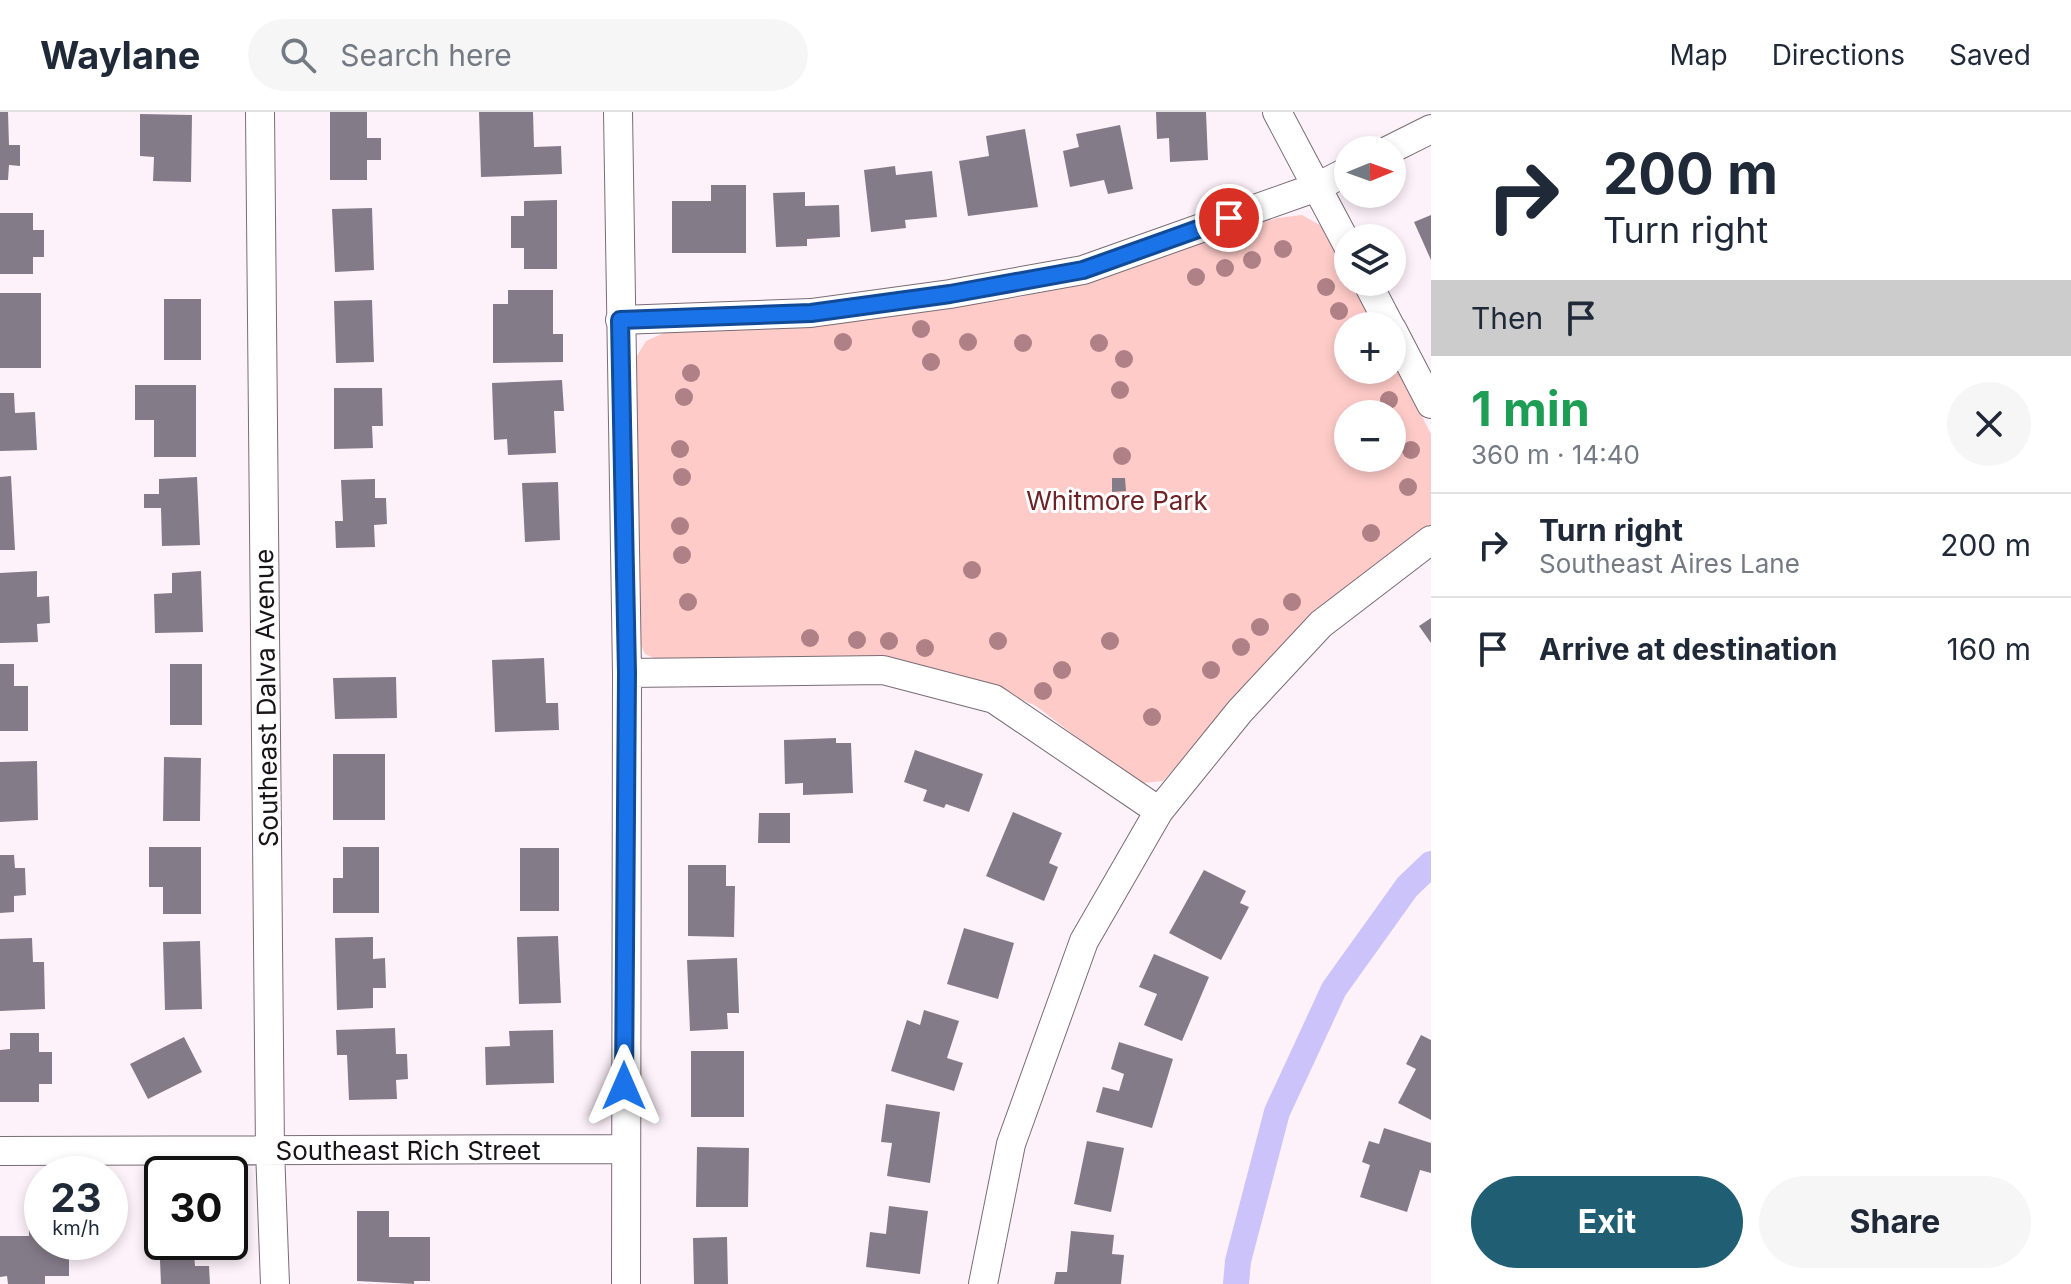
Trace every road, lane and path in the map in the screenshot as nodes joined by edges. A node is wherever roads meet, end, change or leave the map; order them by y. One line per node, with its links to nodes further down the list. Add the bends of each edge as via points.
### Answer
1 (260, 112): 16 (street, Southeast Dalva Avenue)
2 (618, 112): 9 (street)
3 (1277, 112): 7 (street)
4 (1431, 129): 5 (street)
5 (1406, 142)
6 (1334, 178): 7 (street)
7 (1317, 187): 8 (street); 9 (street, via 1083,270 811,313)
8 (1336, 224)
9 (620, 320): 13 (street)
10 (1406, 356): 11 (street)
11 (1431, 404)
12 (1431, 540): 14 (street, via 1321,624 1240,711)
13 (627, 673): 14 (street, via 883,670 994,699); 15 (street)
14 (1159, 811): 20 (street, via 1084,941 1011,1144)
15 (624, 1149): 16 (street, Southeast Rich Street); 19 (street)
16 (270, 1150): 17 (street, Southeast Rich Street); 18 (street, Southeast Dalva Avenue)
17 (0, 1151)
18 (275, 1284)
19 (626, 1284)
20 (983, 1284)

